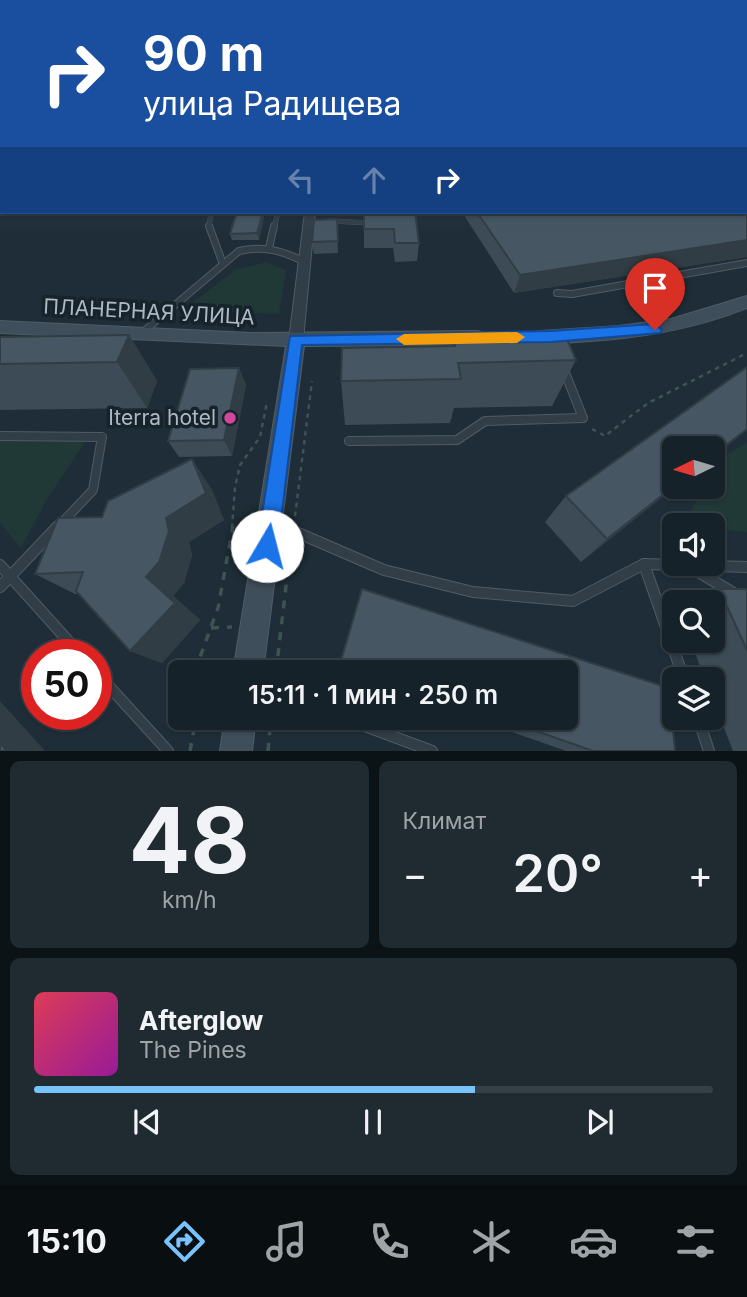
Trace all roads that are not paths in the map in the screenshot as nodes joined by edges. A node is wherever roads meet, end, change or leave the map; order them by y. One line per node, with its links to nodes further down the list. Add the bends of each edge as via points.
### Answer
1 (210, 214): 8 (lane, via 209,233)
2 (278, 214): 5 (lane)
3 (310, 216): 4 (lane); 6 (street)
4 (372, 222)
5 (269, 248): 6 (lane); 8 (lane, via 239,251)
6 (304, 262): 15 (street)
7 (747, 263): 9 (lane)
8 (223, 264): 12 (lane)
9 (557, 293)
10 (747, 302): 13 (main road, via 713,317 655,330 553,342)
11 (0, 327): 12 (main road, ПЛАНЕРНАЯ УЛИЦА)
12 (140, 335): 15 (main road, ПЛАНЕРНАЯ УЛИЦА)
13 (525, 337)
14 (498, 338): 15 (main road, ПЛАНЕРНАЯ УЛИЦА)
15 (296, 340): 19 (main road)
16 (560, 360): 18 (lane, via 583,418 485,421 457,440)
17 (0, 436): 26 (lane, via 102,437 93,490)
18 (349, 441)
19 (271, 521): 20 (lane, via 384,570 473,592 573,601); 30 (main road)
20 (644, 564): 21 (lane); 31 (lane)
21 (662, 564)
22 (0, 565): 26 (lane)
23 (725, 566): 24 (lane)
24 (747, 567)
25 (705, 576): 28 (lane)
26 (10, 577): 27 (lane); 29 (lane)
27 (0, 587)
28 (747, 601)
29 (66, 639)
30 (250, 660)
31 (680, 667)
32 (112, 690): 36 (lane)
33 (239, 730): 37 (main road)
34 (375, 730): 38 (lane)
35 (702, 730): 39 (lane)
36 (167, 751)
37 (236, 751)
38 (432, 751)
39 (709, 751)

